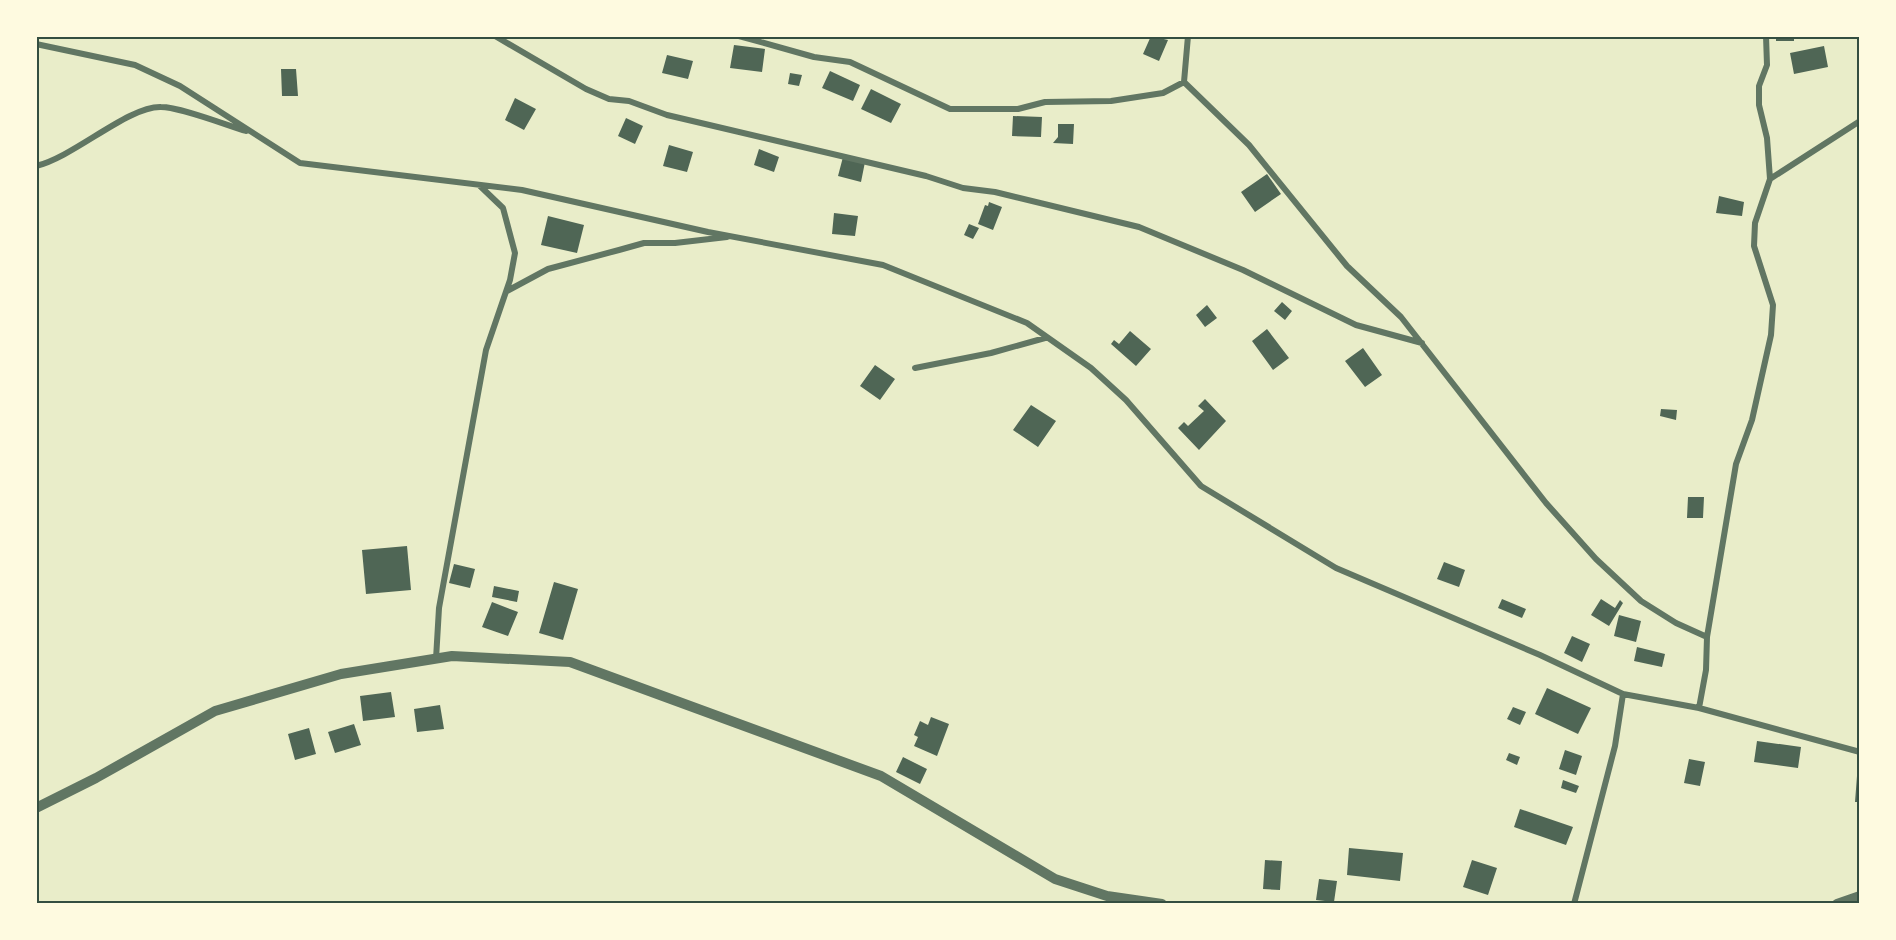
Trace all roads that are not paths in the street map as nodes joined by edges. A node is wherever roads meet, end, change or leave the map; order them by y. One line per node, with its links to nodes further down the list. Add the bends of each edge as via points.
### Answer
1 (495, 36): 15 (street, via 609,99 963,188 995,192 1139,227 1244,270 1356,325)
2 (739, 36): 6 (street, via 814,57 850,62 950,109 1018,109 1045,102 1121,100 1163,93)
3 (1188, 36): 6 (street)
4 (1766, 36): 10 (street, via 1767,65 1759,87 1759,105 1767,138)
5 (36, 44): 8 (street, via 135,65 180,86)
6 (1184, 82): 15 (street, via 1249,145 1347,266 1401,316)
7 (1860, 121): 10 (street)
8 (253, 132): 9 (street, via 160,107 135,114 52,162); 11 (street, via 300,163)
9 (36, 166)
10 (1770, 179): 17 (street, via 1755,223 1754,246 1773,305 1771,335 1752,420 1736,464)
11 (479, 184): 12 (street, via 522,189); 13 (street, via 503,208 515,254)
12 (734, 237): 13 (street, via 644,243 548,269); 14 (street, via 883,265 1027,323)
13 (506, 291): 18 (street, via 486,350 439,608)
14 (1045, 338): 16 (street); 19 (street, via 1091,368 1126,400 1201,486 1336,568)
15 (1422, 344): 17 (street, via 1546,503 1596,559 1641,601)
16 (915, 368)
17 (1707, 637): 20 (street)
18 (436, 659): 22 (street, via 342,674 215,711); 24 (street, via 452,656 570,662 881,776 1055,879 1107,896)
19 (1623, 694): 20 (street); 25 (street, via 1615,746)
20 (1699, 708): 21 (street)
21 (1860, 752)
22 (36, 808)
23 (1860, 896): 26 (street)
24 (1162, 904)
25 (1574, 904)
26 (1837, 904)

